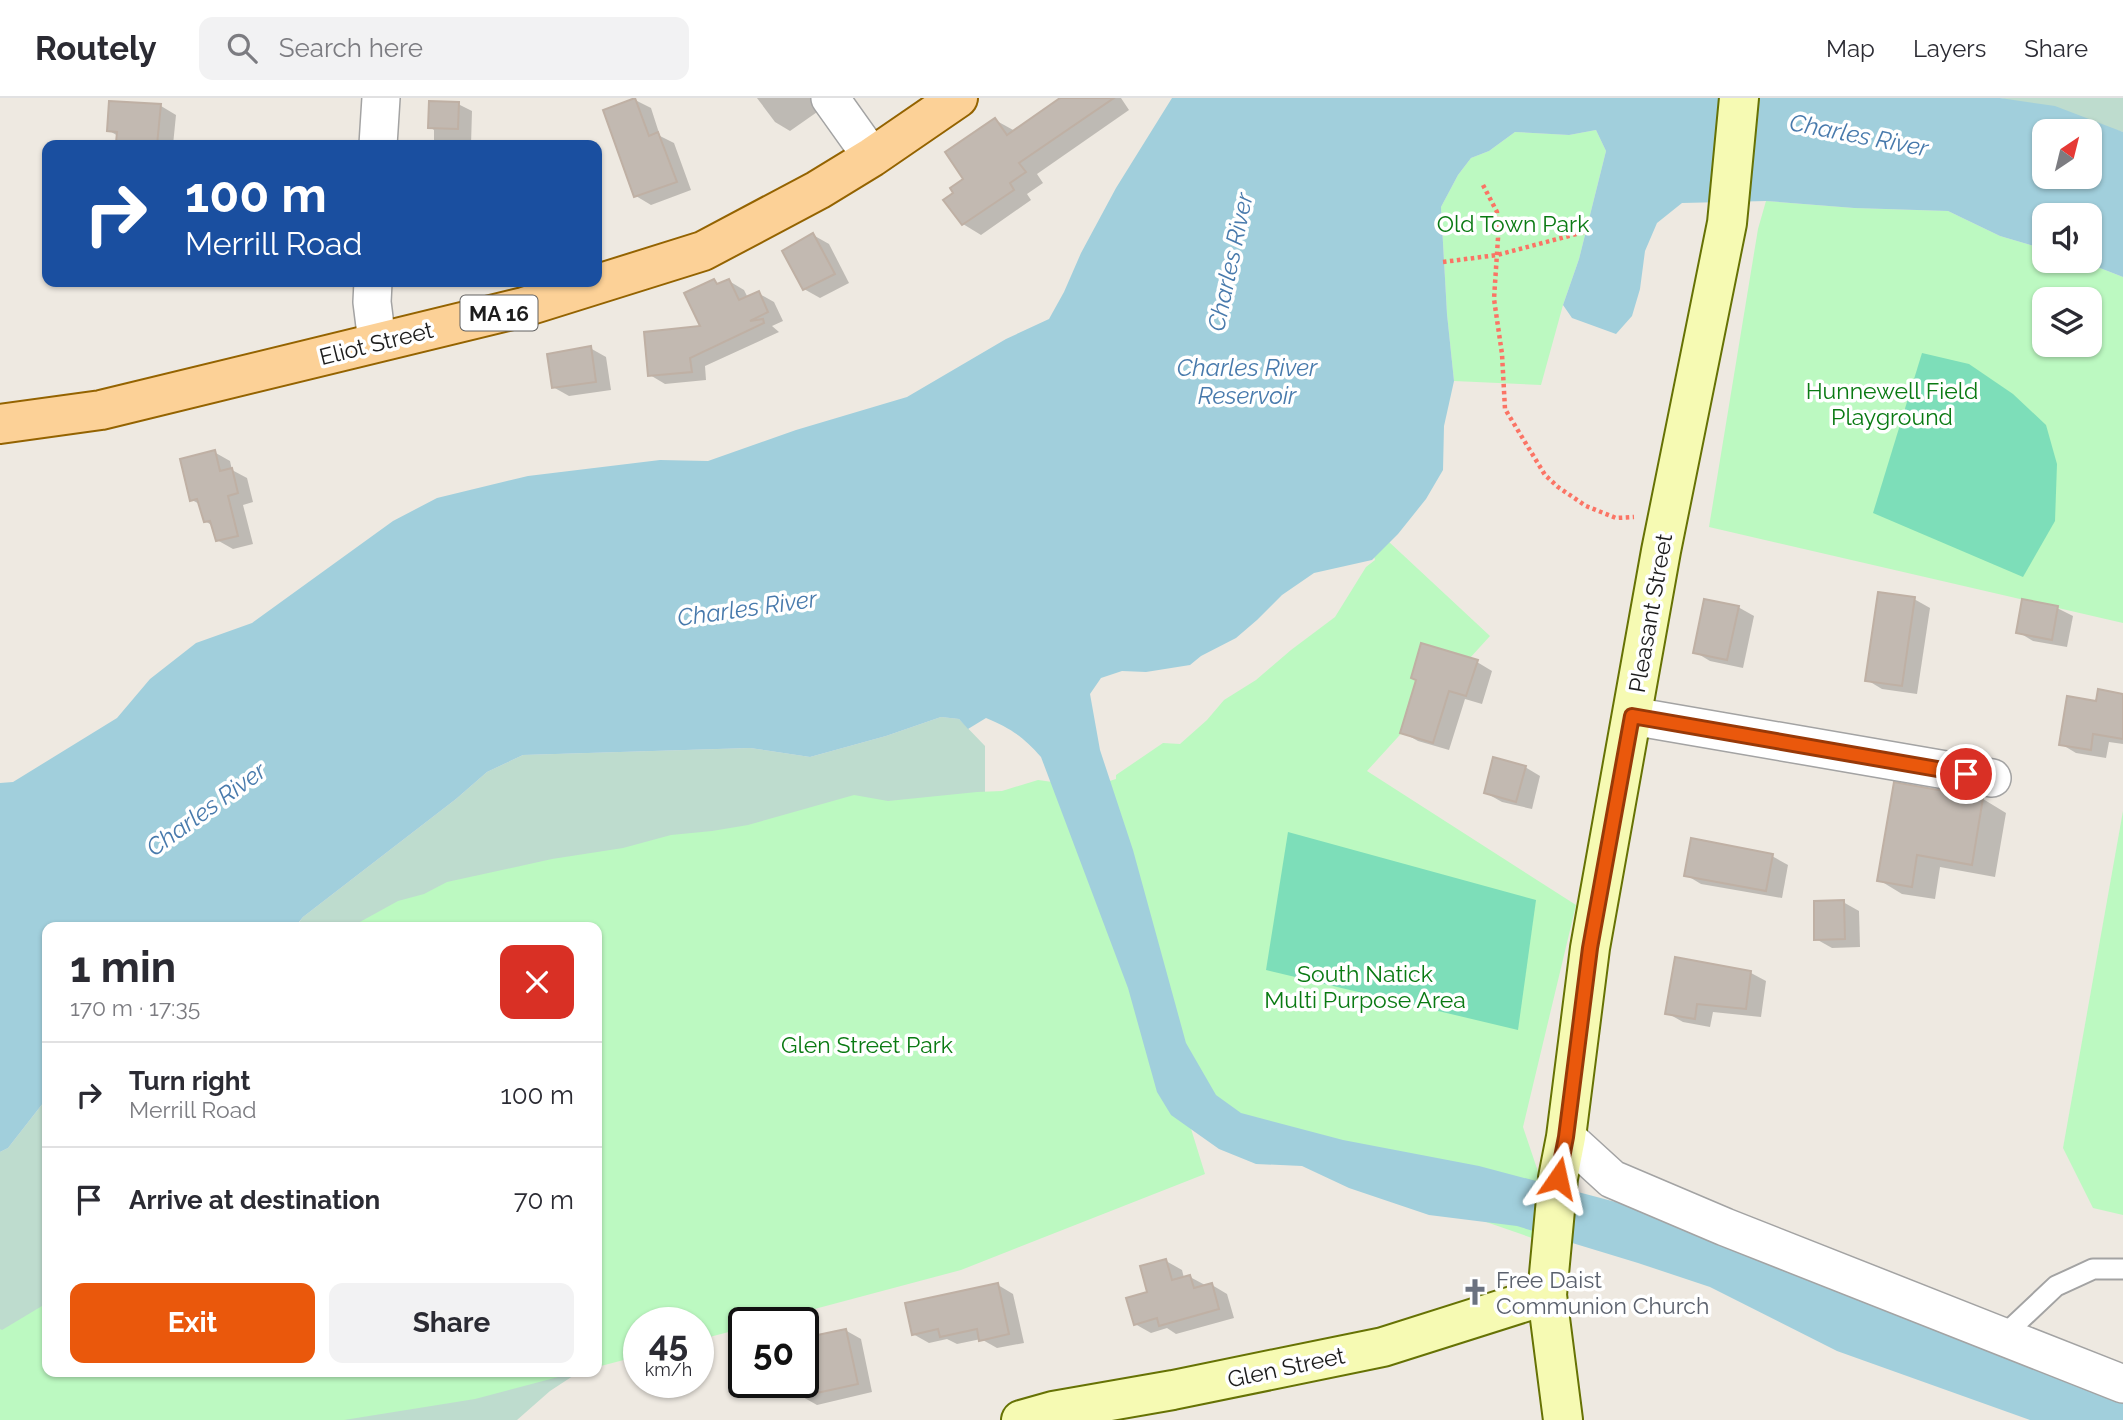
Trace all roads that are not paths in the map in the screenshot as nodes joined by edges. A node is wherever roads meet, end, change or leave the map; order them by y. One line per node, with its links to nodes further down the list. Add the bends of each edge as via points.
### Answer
1 (380, 98): 5 (street)
2 (830, 98): 6 (street)
3 (958, 98): 6 (main road, Eliot Street / MA 16)
4 (1739, 98): 12 (main road, Pleasant Street, via 1727,223)
5 (379, 140)
6 (872, 157): 7 (main road, Eliot Street / MA 16, via 703,251)
7 (602, 283)
8 (373, 287): 10 (street)
9 (588, 287): 10 (main road, Eliot Street / MA 16)
10 (377, 342): 11 (main road, Eliot Street / MA 16, via 101,410)
11 (0, 424)
12 (1632, 716): 13 (street); 14 (main road, Pleasant Street, via 1590,948)
13 (1992, 778)
14 (1566, 1137): 16 (main road, Pleasant Street); 17 (street, via 1612,1179)
15 (2123, 1269): 17 (lane, via 2093,1269 2056,1286)
16 (1547, 1295): 19 (main road, Glen Street, via 1383,1347); 20 (main road, Pleasant Street)
17 (2003, 1336): 18 (street)
18 (2123, 1384)
19 (1021, 1420)
20 (1563, 1420)

